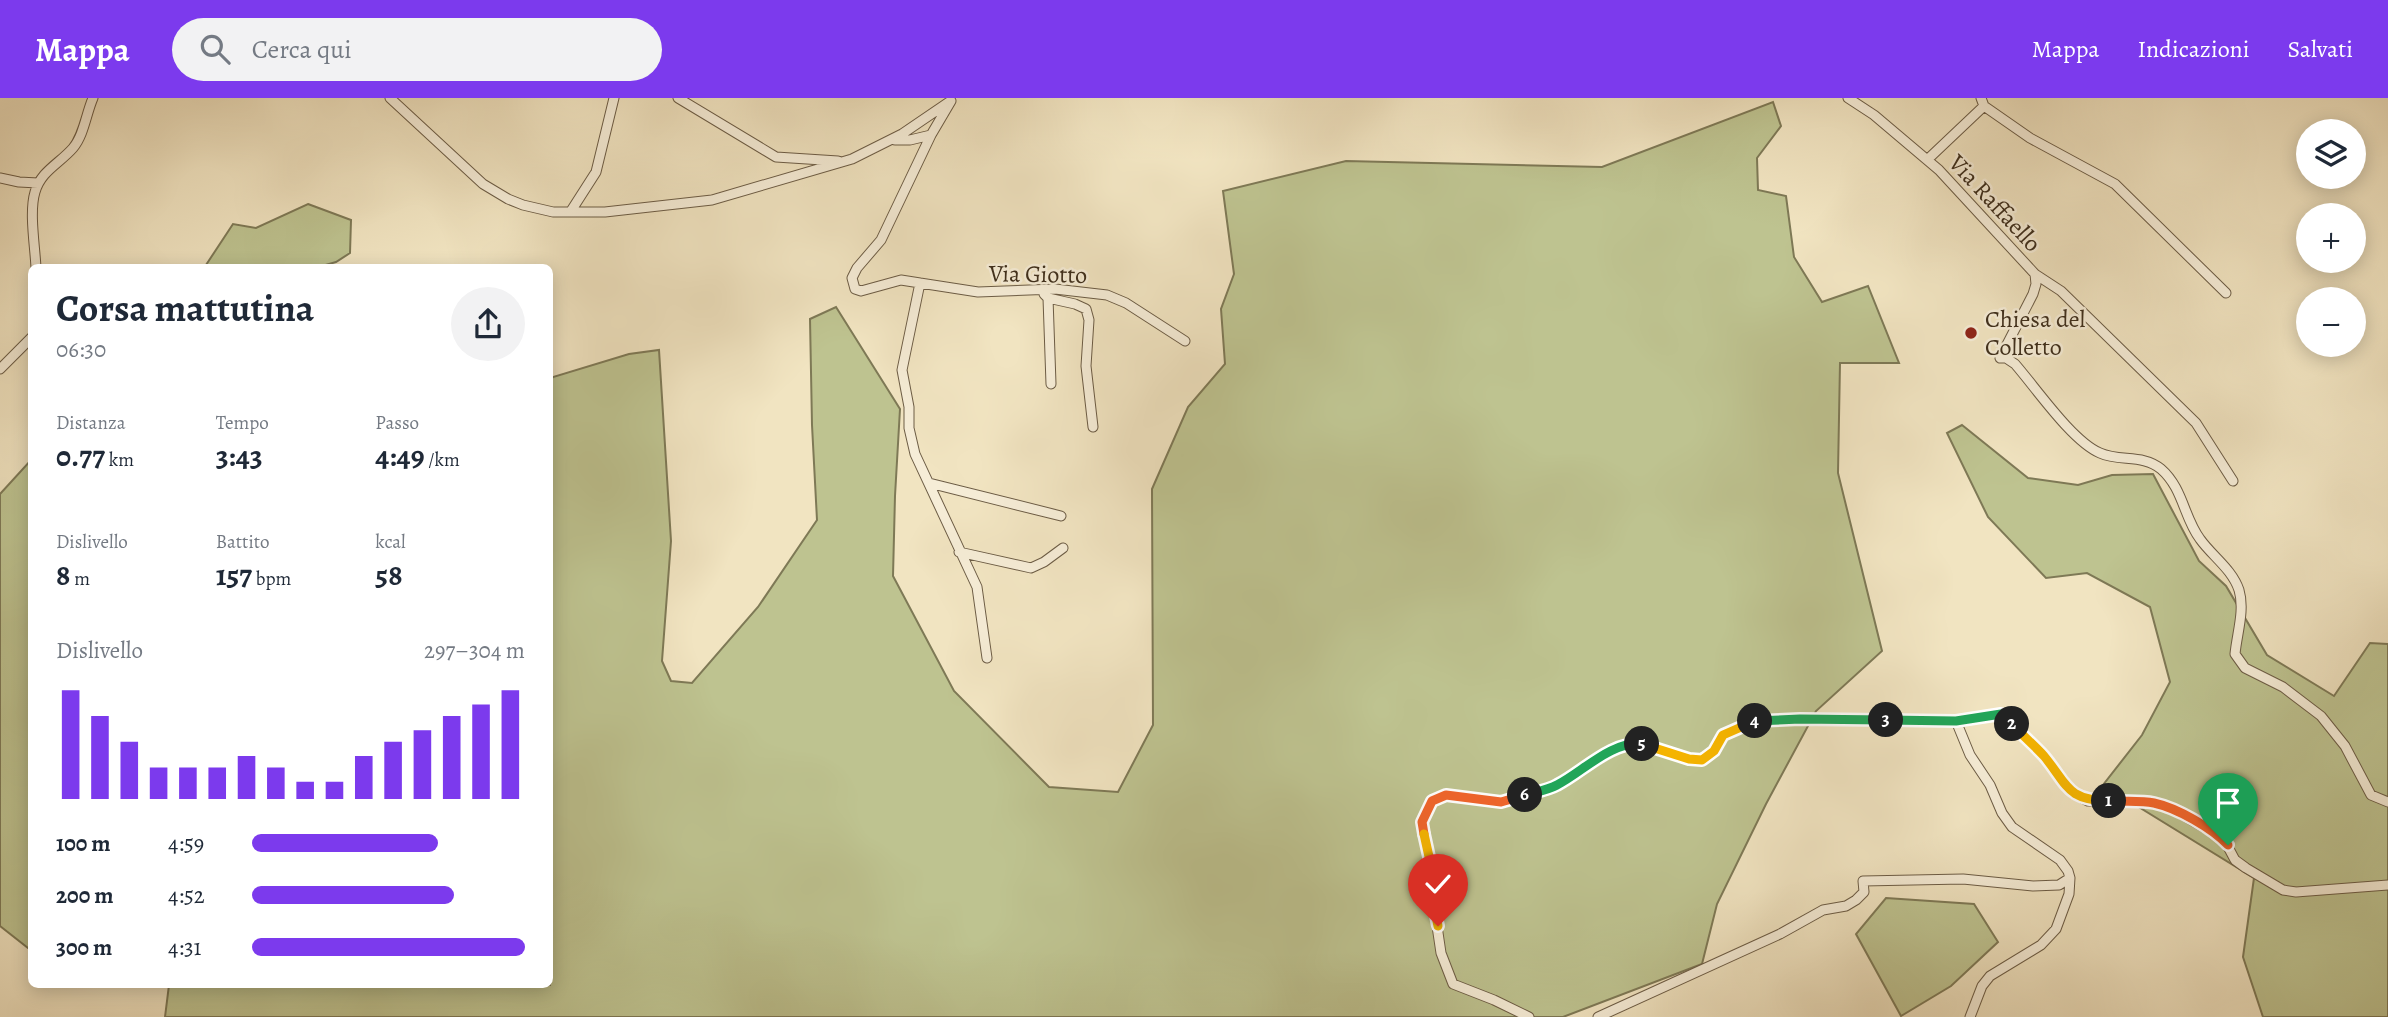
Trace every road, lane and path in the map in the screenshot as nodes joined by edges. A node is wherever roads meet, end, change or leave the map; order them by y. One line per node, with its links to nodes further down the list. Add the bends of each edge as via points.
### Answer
1 (93, 98): 13 (street, via 73,149)
2 (390, 98): 14 (street, via 483,184 523,205)
3 (614, 98): 14 (street, via 596,172)
4 (678, 98): 11 (street, via 776,157)
5 (1848, 98): 10 (street, Via Raffaello)
6 (953, 99): 8 (street); 9 (street)
7 (1982, 102): 10 (street); 19 (street, via 2030,138 2115,184)
8 (931, 135): 9 (street); 17 (street, Via Giotto, via 881,240 852,278 852,285 861,291 901,280)
9 (889, 140): 11 (street)
10 (1927, 160): 16 (street, Via Raffaello)
11 (844, 161): 14 (street, via 712,200 605,212)
12 (0, 178): 13 (street)
13 (38, 183): 15 (street, via 33,195)
14 (571, 211)
15 (36, 264)
16 (2035, 274): 26 (street, via 2061,291 2196,423); 33 (street, Via Raffaello, via 2034,295 2000,358 2015,364 2062,423 2098,453 2154,464 2171,479 2195,531 2234,579 2239,592 2238,660 2321,716 2345,746 2371,795)
17 (920, 283): 18 (street, Via Giotto, via 978,292); 27 (street, via 902,370 915,454)
18 (1041, 290): 20 (street); 22 (street, Via Giotto, via 1107,295)
19 (2226, 293)
20 (1048, 298): 24 (street); 25 (street, via 1086,309)
21 (28, 341): 23 (street)
22 (1185, 341)
23 (0, 369)
24 (1051, 384)
25 (1093, 427)
26 (2233, 481)
27 (929, 482): 28 (street); 30 (street)
28 (1061, 516)
29 (1063, 548): 30 (street, via 1031,568)
30 (959, 552): 31 (street, via 977,587)
31 (986, 658)
32 (1956, 721): 34 (street, via 1969,755 2012,827 2060,860); 35 (street, via 2001,714 2074,794 2088,801 2154,803 2174,810 2219,836 2235,860 2283,890); 36 (street, via 1754,721 1723,735 1702,760 1629,743 1555,786 1501,802 1446,795 1432,801 1422,822 1448,976 1452,984)
33 (2388, 802)
34 (2070, 878): 37 (street, via 2059,885 2033,886 1963,879 1863,881 1864,892 1846,906 1823,909 1780,934); 38 (street, via 2056,929 2041,945 1990,976)
35 (2388, 885)
36 (1529, 1017)
37 (1598, 1017)
38 (1970, 1017)

